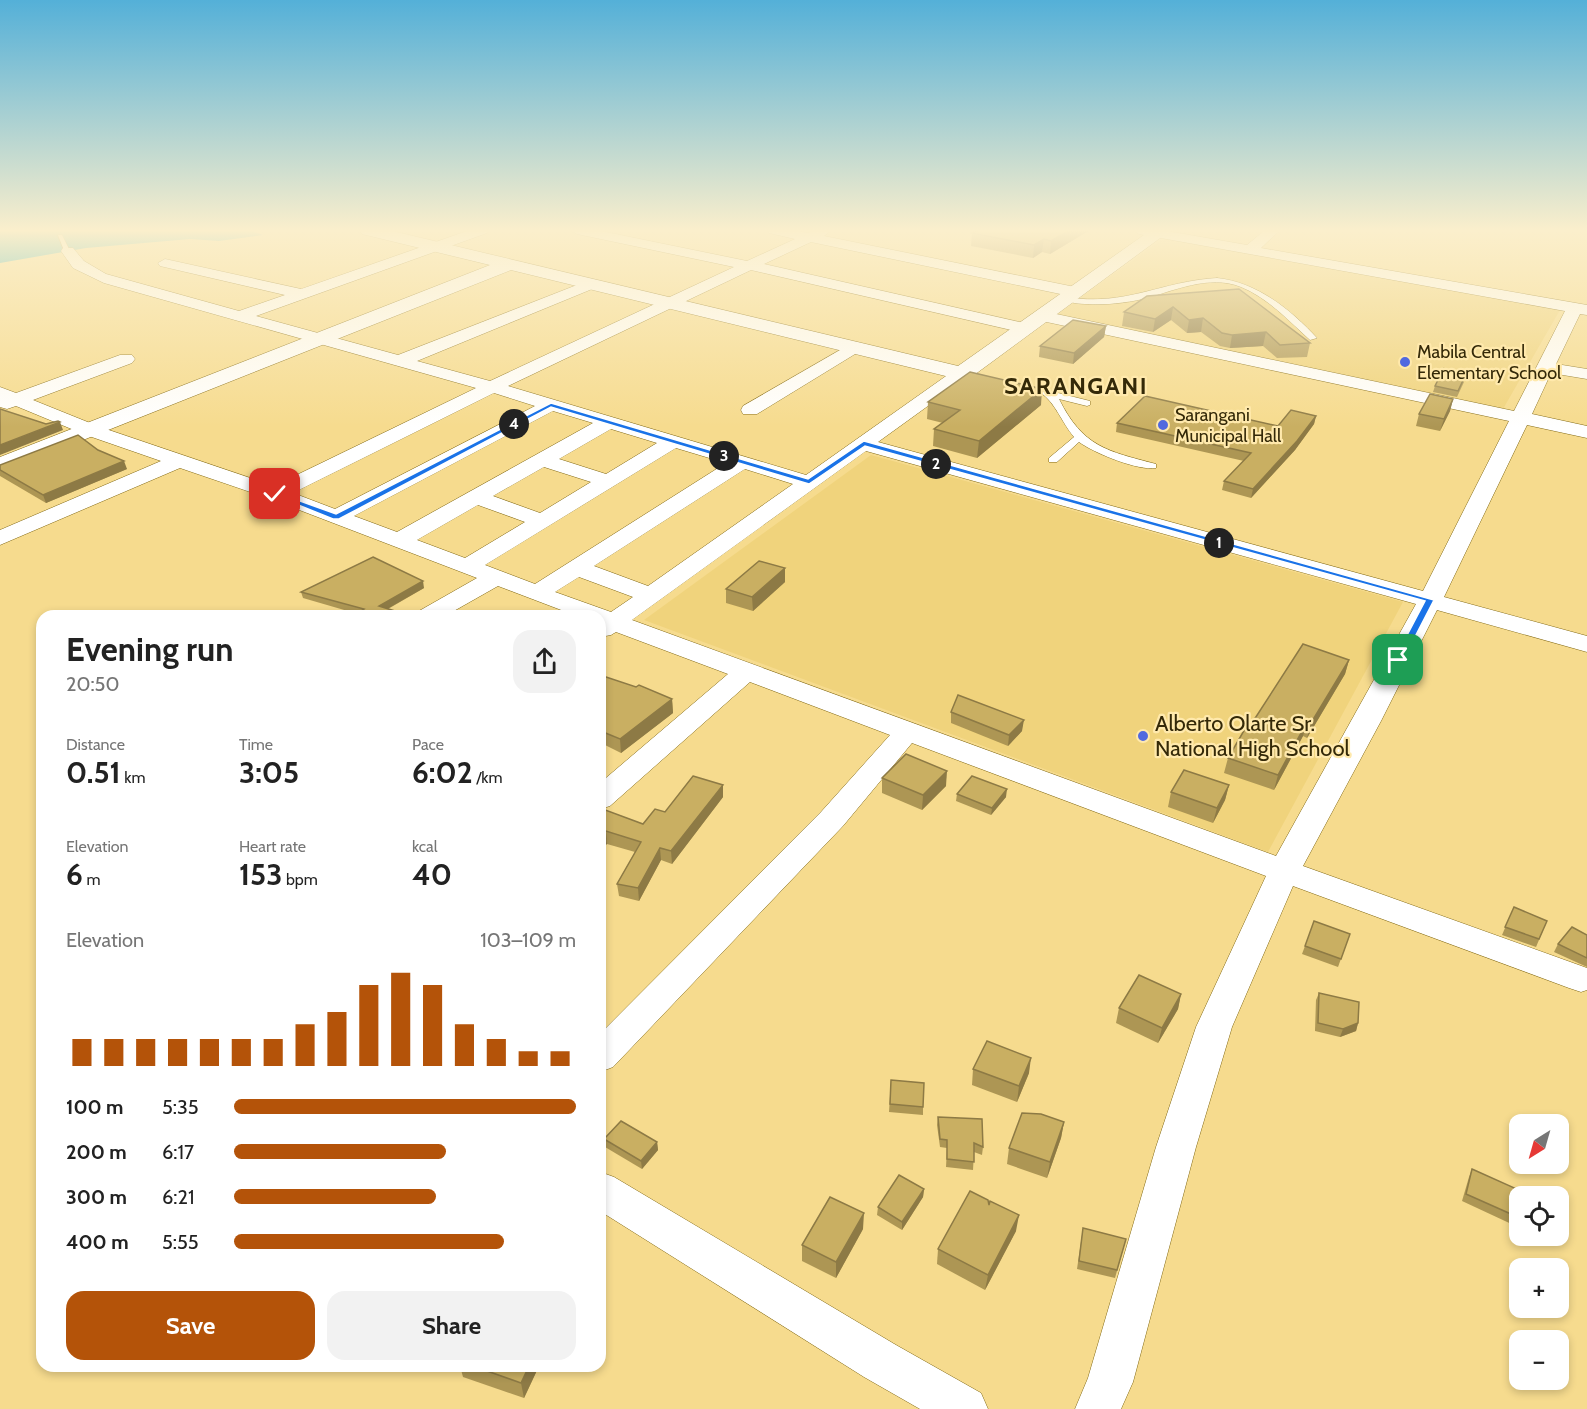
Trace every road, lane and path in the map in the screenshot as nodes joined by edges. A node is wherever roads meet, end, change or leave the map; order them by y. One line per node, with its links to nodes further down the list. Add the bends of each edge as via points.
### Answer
1 (169, 296): 15 (street)
2 (297, 296): 15 (street)
3 (429, 296): 19 (street)
4 (563, 296): 22 (street)
5 (642, 296): 13 (street)
6 (682, 296): 13 (street)
7 (882, 296): 17 (street)
8 (1070, 296): 16 (street)
9 (1075, 296): 10 (lane, via 1108,302)
10 (1146, 296)
11 (1261, 296): 18 (lane)
12 (1507, 296): 14 (street)
13 (669, 302): 20 (street); 27 (street)
14 (1581, 309): 23 (street)
15 (241, 316): 19 (street)
16 (1042, 316): 17 (street); 34 (street)
17 (1024, 328): 25 (street)
18 (1313, 338)
19 (320, 339): 22 (street); 36 (street)
20 (854, 347): 25 (street); 33 (street)
21 (126, 359): 30 (street)
22 (400, 361): 27 (street)
23 (1548, 362): 24 (street); 26 (street); 34 (street)
24 (1587, 363)
25 (968, 374): 40 (street)
26 (1587, 374)
27 (492, 387): 32 (street); 49 (street)
28 (1041, 392): 29 (lane)
29 (1052, 395): 31 (lane); 38 (lane)
30 (5, 399): 36 (street)
31 (1087, 403)
32 (551, 405): 35 (street); 51 (street)
33 (750, 410)
34 (1519, 418): 37 (street); 60 (street)
35 (609, 422): 39 (street); 42 (street)
36 (93, 431): 41 (street); 45 (street)
37 (1587, 432)
38 (1078, 438): 43 (lane); 46 (lane, via 1104,453)
39 (674, 441): 44 (street); 47 (street)
40 (864, 444): 48 (street); 60 (street)
41 (179, 460): 49 (street); 53 (street)
42 (542, 460): 47 (street); 50 (street)
43 (1053, 460)
44 (742, 462): 48 (street); 56 (street)
45 (0, 466)
46 (1152, 466)
47 (608, 481): 52 (street)
48 (809, 482): 59 (street)
49 (275, 494): 51 (street)
50 (476, 497): 52 (street); 54 (street)
51 (336, 517): 54 (street)
52 (542, 521): 55 (street)
53 (0, 538)
54 (399, 541): 55 (street)
55 (466, 567): 57 (street)
56 (577, 568): 58 (street); 59 (street)
57 (495, 578): 58 (street); 61 (street)
58 (537, 593): 62 (street)
59 (651, 596): 63 (street)
60 (1430, 600): 65 (street); 69 (street)
61 (439, 610)
62 (576, 610)
63 (606, 620)
64 (606, 623): 66 (street)
65 (1587, 644)
66 (746, 672): 67 (street); 68 (street)
67 (908, 732): 69 (street); 71 (street, via 832,819)
68 (606, 794)
69 (1284, 872): 70 (street); 74 (street, via 1214,1027 1110,1382)
70 (1581, 979)
71 (606, 1050)
72 (606, 1194): 73 (street)
73 (965, 1409)
74 (1098, 1409)

